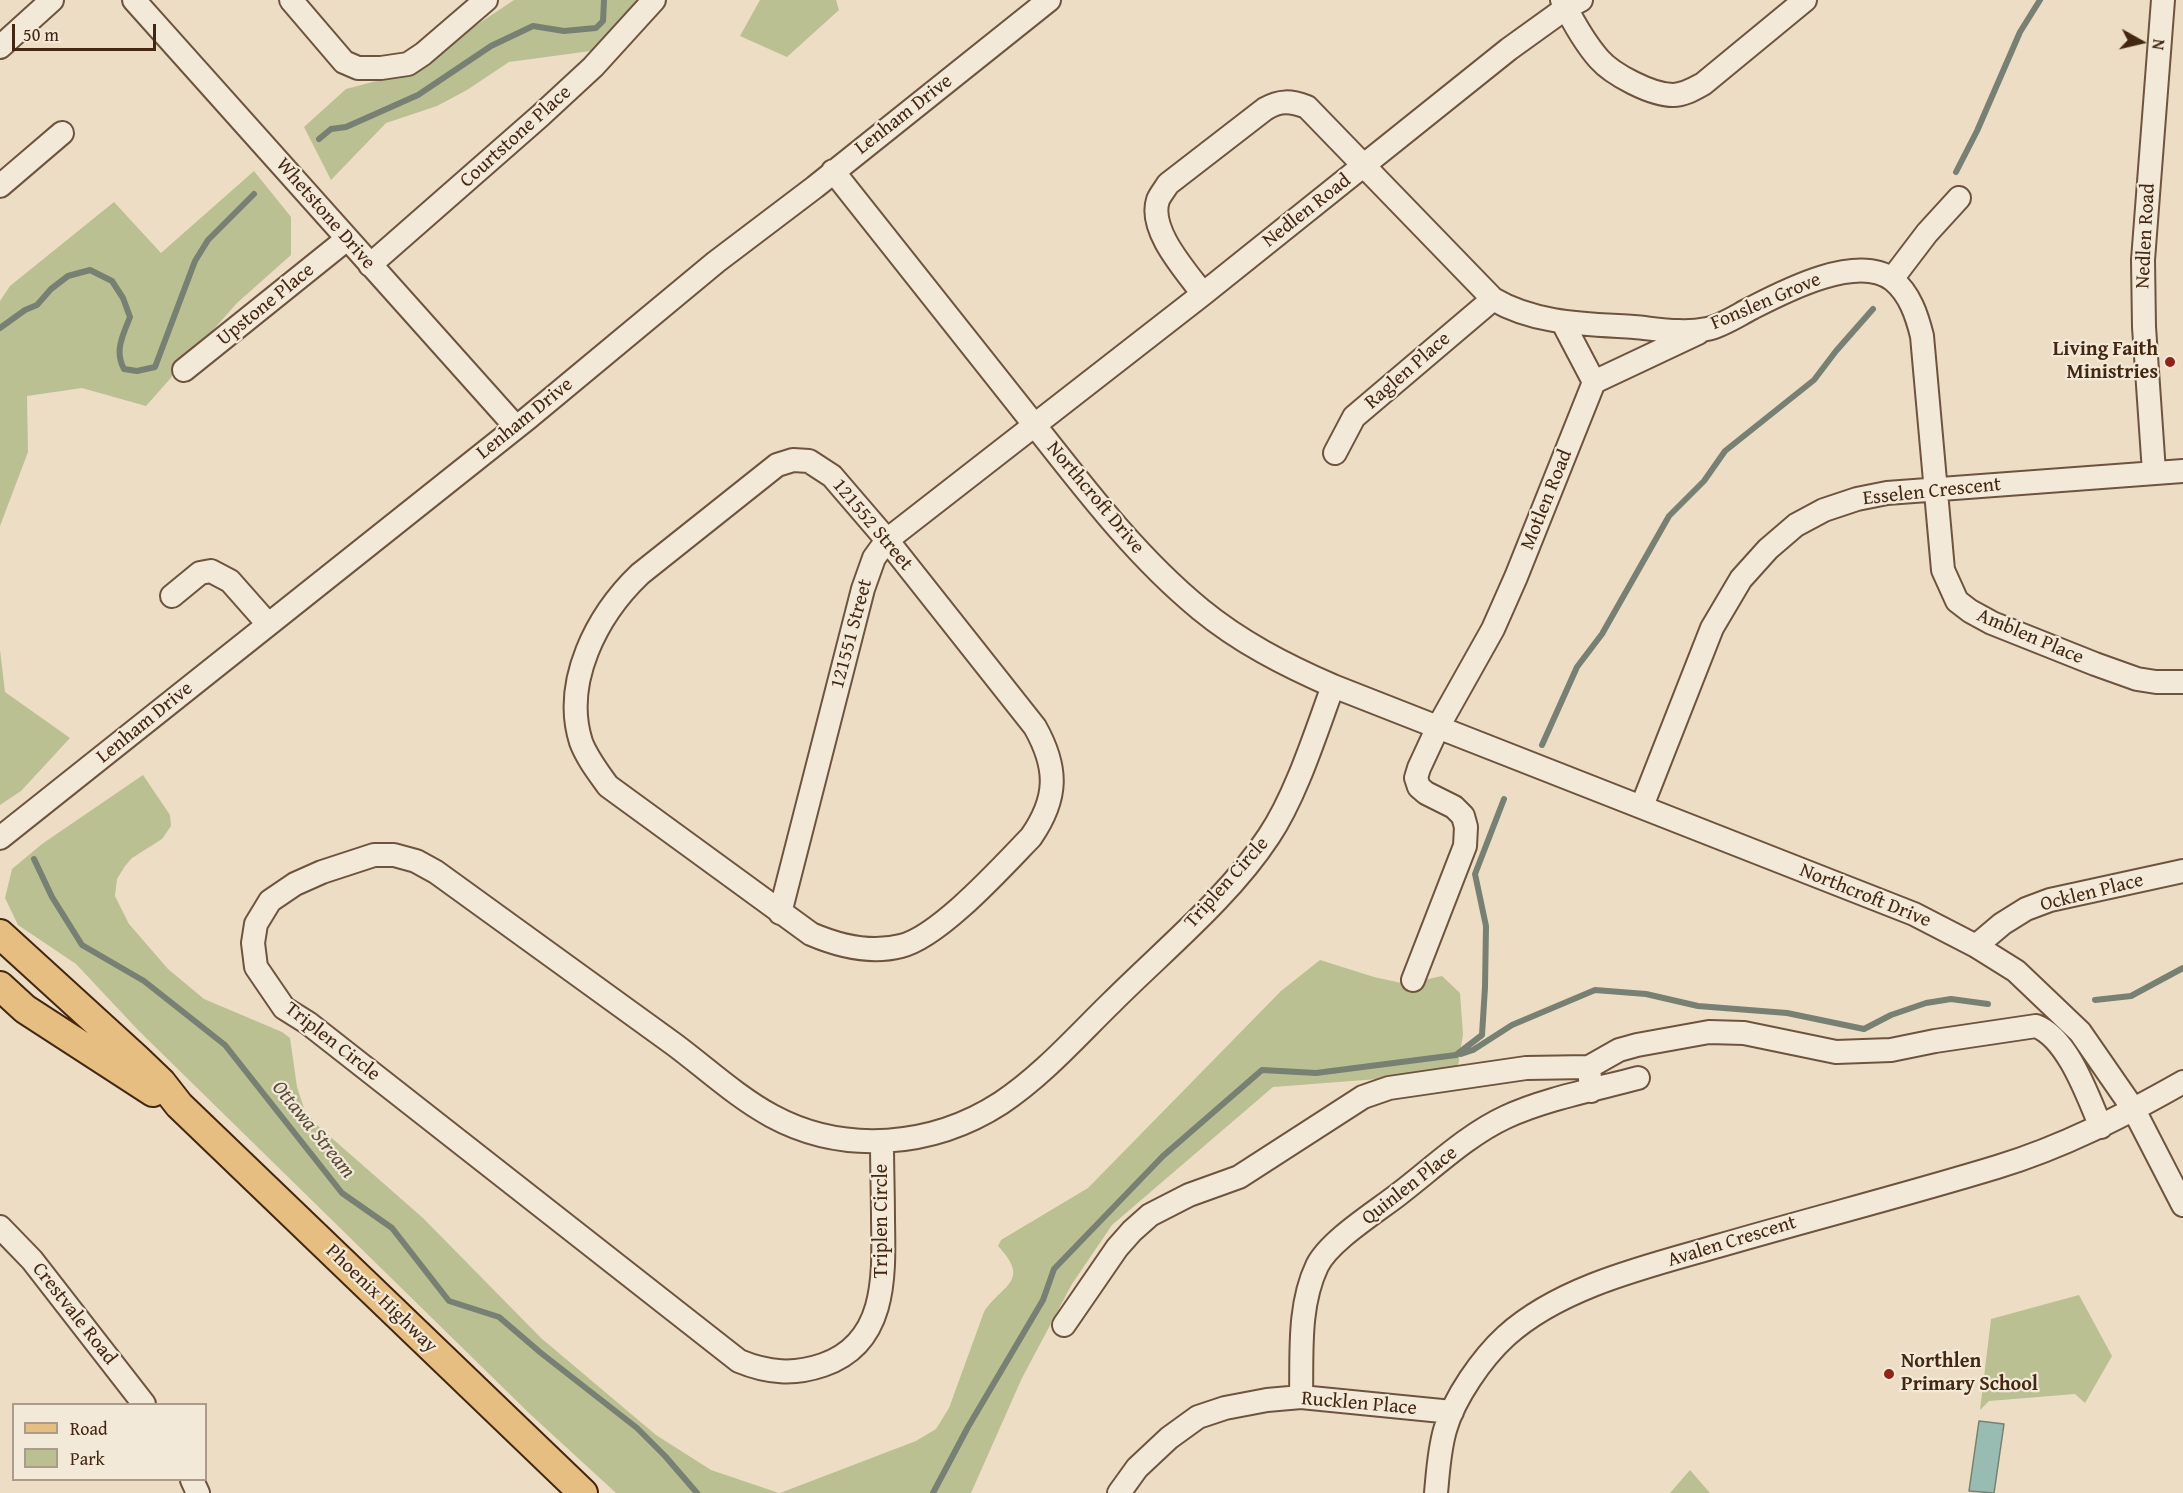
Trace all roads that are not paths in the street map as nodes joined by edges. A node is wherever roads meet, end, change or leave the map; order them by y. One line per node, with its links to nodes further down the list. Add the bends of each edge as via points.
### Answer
1 (52, 0): 10 (street)
2 (291, 0): 3 (street, via 344,62 358,68 408,64)
3 (486, 0)
4 (654, 0): 17 (street, Courtstone Place, via 585,74)
5 (1049, 0): 13 (street, Lenham Drive)
6 (1805, 0): 9 (street, via 1703,84 1674,95 1656,92 1609,68 1599,59)
7 (2163, 0): 29 (street, Nedlen Road, via 2143,267)
8 (142, 3): 16 (street, Whetstone Drive)
9 (1569, 3): 12 (street, Nedlen Road)
10 (0, 47)
11 (62, 133): 14 (street)
12 (1364, 166): 19 (street, Nedlen Road); 19 (street, Fonslen Grove, via 1307,107 1276,102 1168,184 1158,200 1158,223 1163,237); 20 (street, Fonslen Grove)
13 (833, 171): 25 (street, Northcroft Drive); 26 (street, Lenham Drive)
14 (0, 186)
15 (1959, 198): 18 (street)
16 (347, 239): 17 (street, Whetstone Drive); 23 (street, Upstone Place)
17 (370, 266): 26 (street, Whetstone Drive)
18 (1892, 279): 22 (street, Fonslen Grove, via 1849,271 1825,275); 30 (street, via 1915,311 1922,336)
19 (1203, 294): 25 (street, Nedlen Road)
20 (1493, 299): 21 (street, Fonslen Grove, via 1509,308); 27 (street, Raglen Place, via 1354,417)
21 (1563, 323): 22 (street, Fonslen Grove); 24 (street)
22 (1707, 329): 24 (street)
23 (184, 370)
24 (1593, 382): 36 (street, Motlen Road, via 1493,629)
25 (1034, 424): 31 (street, 121551 Street); 35 (street, Northcroft Drive, via 1101,509 1147,560 1200,609 1243,641)
26 (516, 427): 33 (street, Lenham Drive)
27 (1335, 453)
28 (2183, 471): 29 (street, Esselen Crescent)
29 (2154, 472): 30 (street, Esselen Crescent)
30 (1935, 490): 34 (street, Amblen Place, via 1943,570 1957,601 1970,612 2138,679); 37 (street, Esselen Crescent, via 1887,493 1824,510 1796,525 1768,549 1741,579 1712,628)
31 (887, 540): 40 (street, 121551 Street, via 874,558 863,589); 40 (street, 121552 Street, via 1035,727 1046,748 1052,773 1051,797 1031,837 945,921 919,940 886,949 834,944); 40 (street, 121552 Street, via 822,468 793,459 777,465 639,574 623,591 598,631 576,686 576,716 582,743 608,786)
32 (172, 596): 33 (street, via 200,573 211,571 230,581)
33 (268, 624): 38 (street, Lenham Drive)
34 (2183, 682)
35 (1333, 686): 36 (street, Northcroft Drive); 52 (street, Triplen Circle, via 1271,834 1215,901 1039,1074 1002,1102 950,1128)
36 (1438, 727): 37 (street, Northcroft Drive); 43 (street, via 1416,778 1426,793 1463,816 1465,846)
37 (1642, 807): 42 (street, Northcroft Drive, via 1914,914)
38 (0, 838)
39 (2183, 872): 42 (street, Ocklen Place, via 2042,903 2002,924)
40 (780, 913)
41 (0, 934): 49 (main road, Phoenix Highway, via 161,1082)
42 (1976, 946): 50 (street, Northcroft Drive, via 2016,971 2080,1032)
43 (1413, 980)
44 (0, 986): 49 (main road, Phoenix Highway, via 34,1016)
45 (1589, 1067): 48 (street); 51 (street, via 1619,1050 1709,1032 1744,1032 1836,1052 1891,1050 2036,1026 2054,1038 2074,1068); 55 (street, via 1526,1068 1389,1088 1364,1097 1239,1177 1189,1195 1150,1215 1117,1248)
46 (1638, 1078): 48 (street, Quinlen Place)
47 (2183, 1082): 50 (street, Avalen Crescent)
48 (1591, 1090): 56 (street, Quinlen Place, via 1505,1117 1472,1137 1338,1241 1318,1265 1306,1299)
49 (179, 1106): 59 (main road, Phoenix Highway)
50 (2134, 1110): 51 (street, Avalen Crescent); 53 (street, Northcroft Drive)
51 (2101, 1127): 58 (street, Avalen Crescent, via 2000,1166 1600,1282 1529,1317 1506,1336 1473,1377)
52 (882, 1142): 52 (street, Triplen Circle, via 819,1134 771,1116 416,861 374,855 322,872 270,901 256,924 256,967 284,1008 311,1025 739,1362 755,1368 776,1372 809,1370 835,1361 857,1344 875,1316 883,1288)
53 (2183, 1205)
54 (0, 1227): 57 (street, Crestvale Road, via 32,1260)
55 (1064, 1325)
56 (1301, 1397): 58 (street, Rucklen Place); 60 (street, Rucklen Place, via 1225,1408 1198,1417 1168,1438 1137,1468)
57 (143, 1403)
58 (1452, 1412): 61 (street, Avalen Crescent, via 1438,1460)
59 (583, 1493)
60 (1119, 1493)
61 (1436, 1493)

